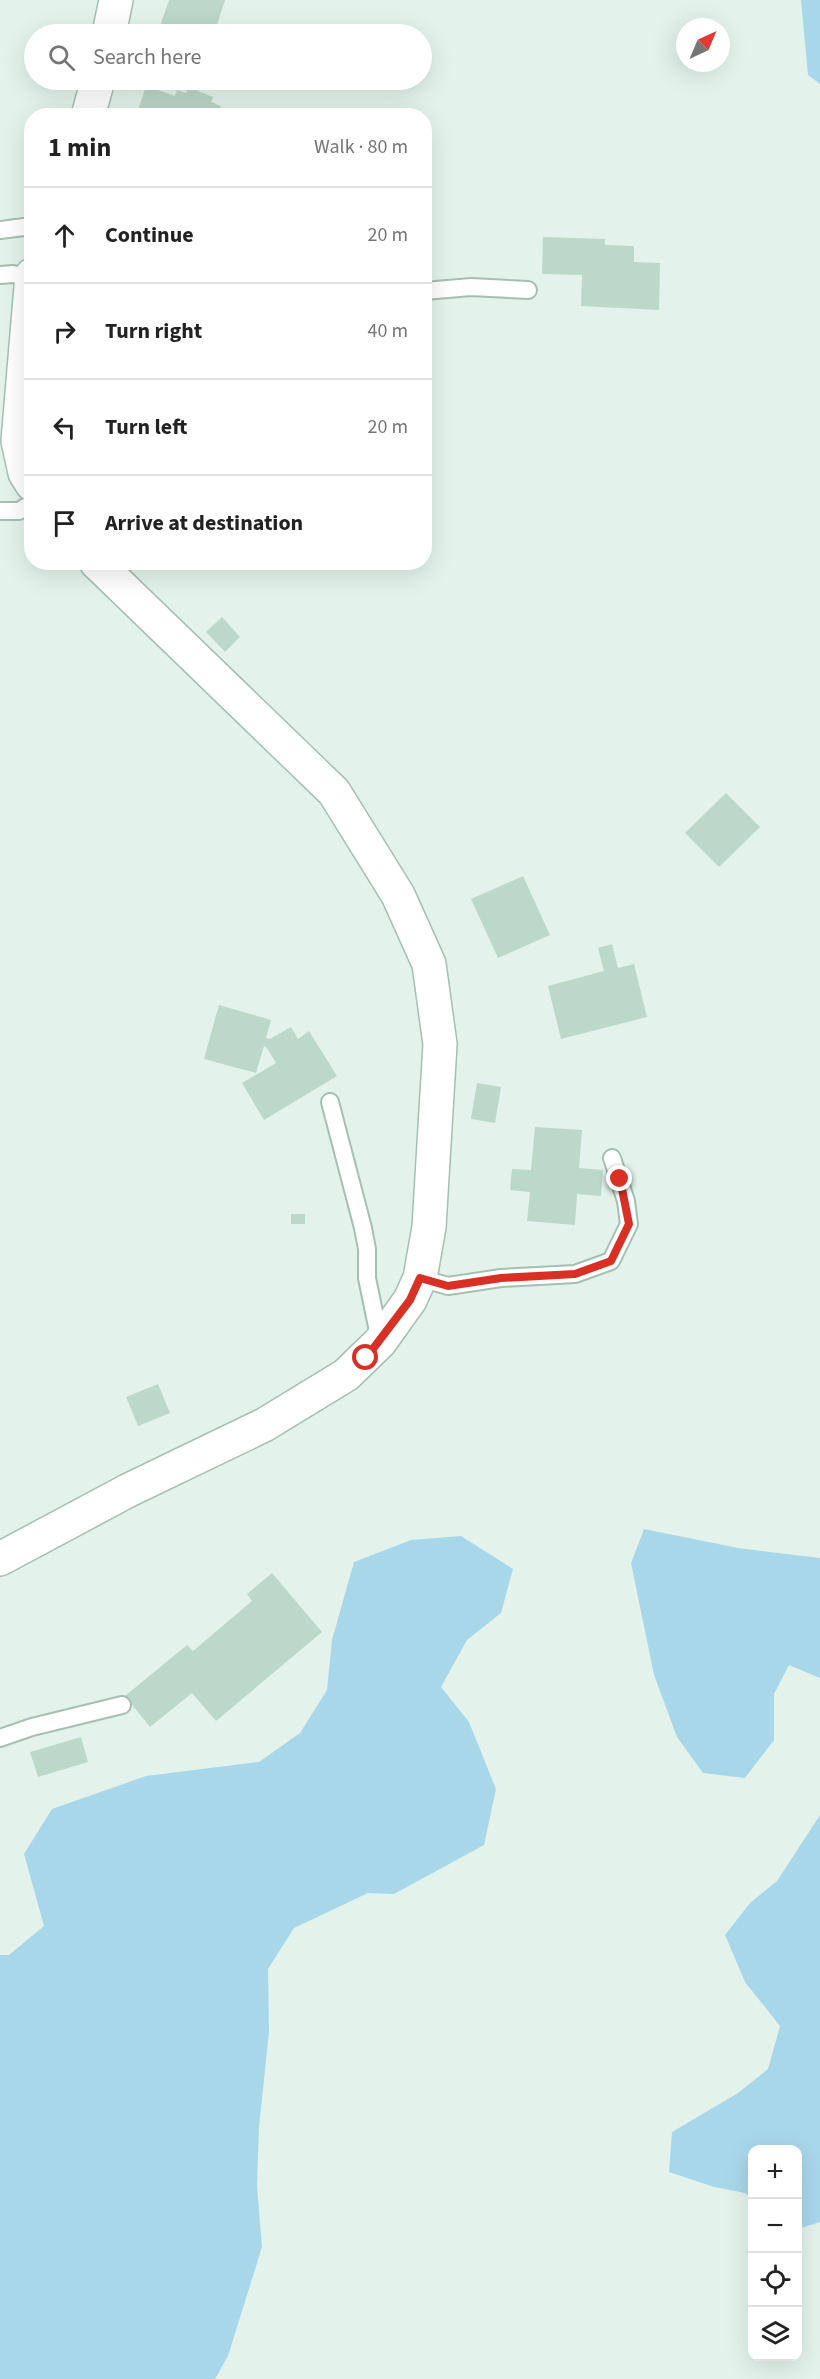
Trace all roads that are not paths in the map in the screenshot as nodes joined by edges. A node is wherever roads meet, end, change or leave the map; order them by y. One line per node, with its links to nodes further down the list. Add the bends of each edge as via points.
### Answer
1 (116, 0): 2 (street)
2 (111, 24)
3 (95, 90): 4 (street)
4 (90, 108)
5 (24, 227): 6 (lane)
6 (0, 230)
7 (0, 275): 8 (lane)
8 (24, 275)
9 (432, 290): 10 (lane, via 471,287)
10 (528, 291)
11 (24, 386): 12 (street, via 18,441)
12 (24, 468)
13 (24, 507): 14 (lane)
14 (0, 511)
15 (104, 570): 18 (street, via 333,792 402,905 429,964 440,1044 429,1227)
16 (330, 1102): 19 (lane, via 363,1228 367,1278)
17 (612, 1158): 18 (lane, via 629,1224 611,1261 575,1274 448,1286)
18 (420, 1278): 19 (street, via 410,1300)
19 (380, 1342): 20 (street, via 346,1375 264,1425 127,1491)
20 (0, 1559)
21 (122, 1705): 22 (lane, via 32,1726)
22 (0, 1738)

